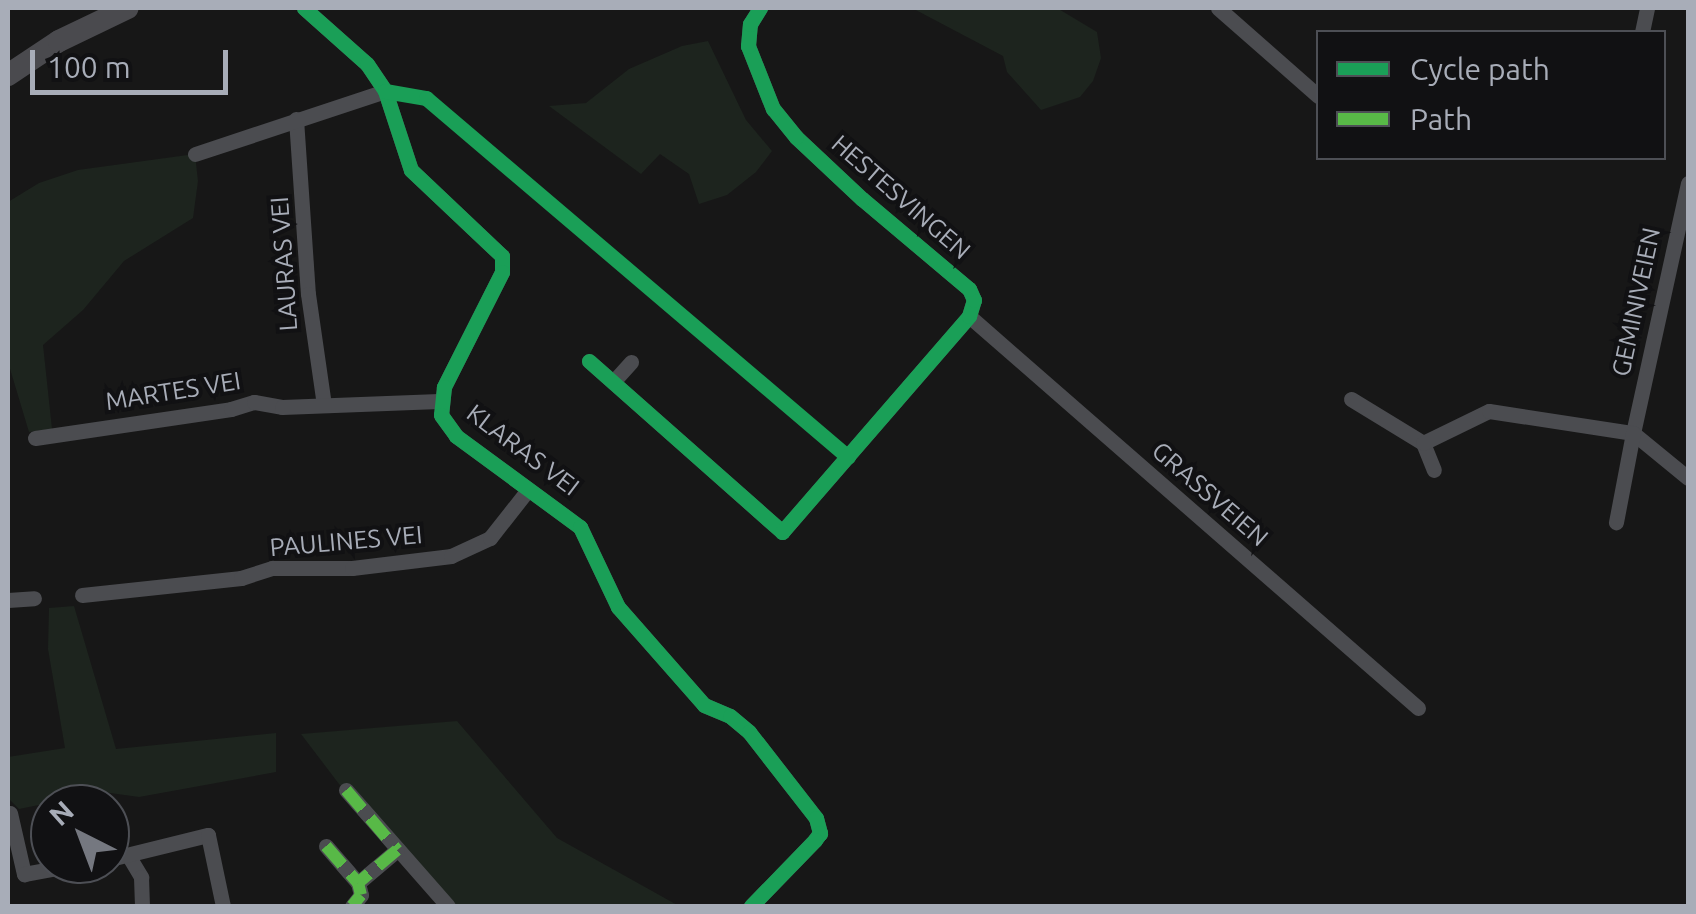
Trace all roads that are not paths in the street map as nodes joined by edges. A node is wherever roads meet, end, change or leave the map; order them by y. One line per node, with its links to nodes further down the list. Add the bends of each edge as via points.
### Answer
1 (128, 8): 5 (main road, via 59,41)
2 (304, 8): 6 (street, KLARAS VEI, via 367,64)
3 (760, 8): 11 (street, HESTESVINGEN, via 748,46 772,109 862,199 968,289 974,300)
4 (1218, 8): 7 (street)
5 (8, 76)
6 (385, 91): 8 (street); 16 (street, KLARAS VEI, via 412,170 504,263)
7 (1316, 94)
8 (296, 119): 9 (street); 17 (street, LAURAS VEI, via 308,294)
9 (195, 154)
10 (1688, 182): 18 (street, GEMINIVEIEN)
11 (969, 316): 14 (street, via 782,532); 28 (street, GRASSVEIEN)
12 (589, 361): 14 (street)
13 (632, 362): 14 (street)
14 (613, 382)
15 (1352, 399): 20 (street)
16 (439, 402): 17 (street, MARTES VEI); 23 (street, KLARAS VEI, via 456,436)
17 (324, 405): 19 (street, MARTES VEI, via 254,402)
18 (1633, 433): 20 (street, via 1489,411); 22 (street); 24 (street, GEMINIVEIEN)
19 (35, 438)
20 (1424, 443): 21 (street)
21 (1434, 470)
22 (1688, 478)
23 (527, 491): 25 (street, PAULINES VEI, via 490,538 451,556 352,568 272,568 241,578); 41 (street, KLARAS VEI, via 580,527 618,608 704,705 750,732 816,818 816,840)
24 (1616, 522)
25 (82, 594)
26 (34, 598): 27 (street)
27 (8, 600)
28 (1418, 708)
29 (346, 790): 32 (street)
30 (10, 813): 35 (street, via 24,874)
31 (326, 846): 36 (street)
32 (397, 850): 36 (street); 40 (street)
33 (130, 855): 38 (street, via 208,835)
34 (130, 859): 37 (street, via 141,877)
35 (30, 873)
36 (358, 883): 39 (street, via 361,895)
37 (142, 906)
38 (223, 906)
39 (352, 906)
40 (448, 906)
41 (751, 906)

